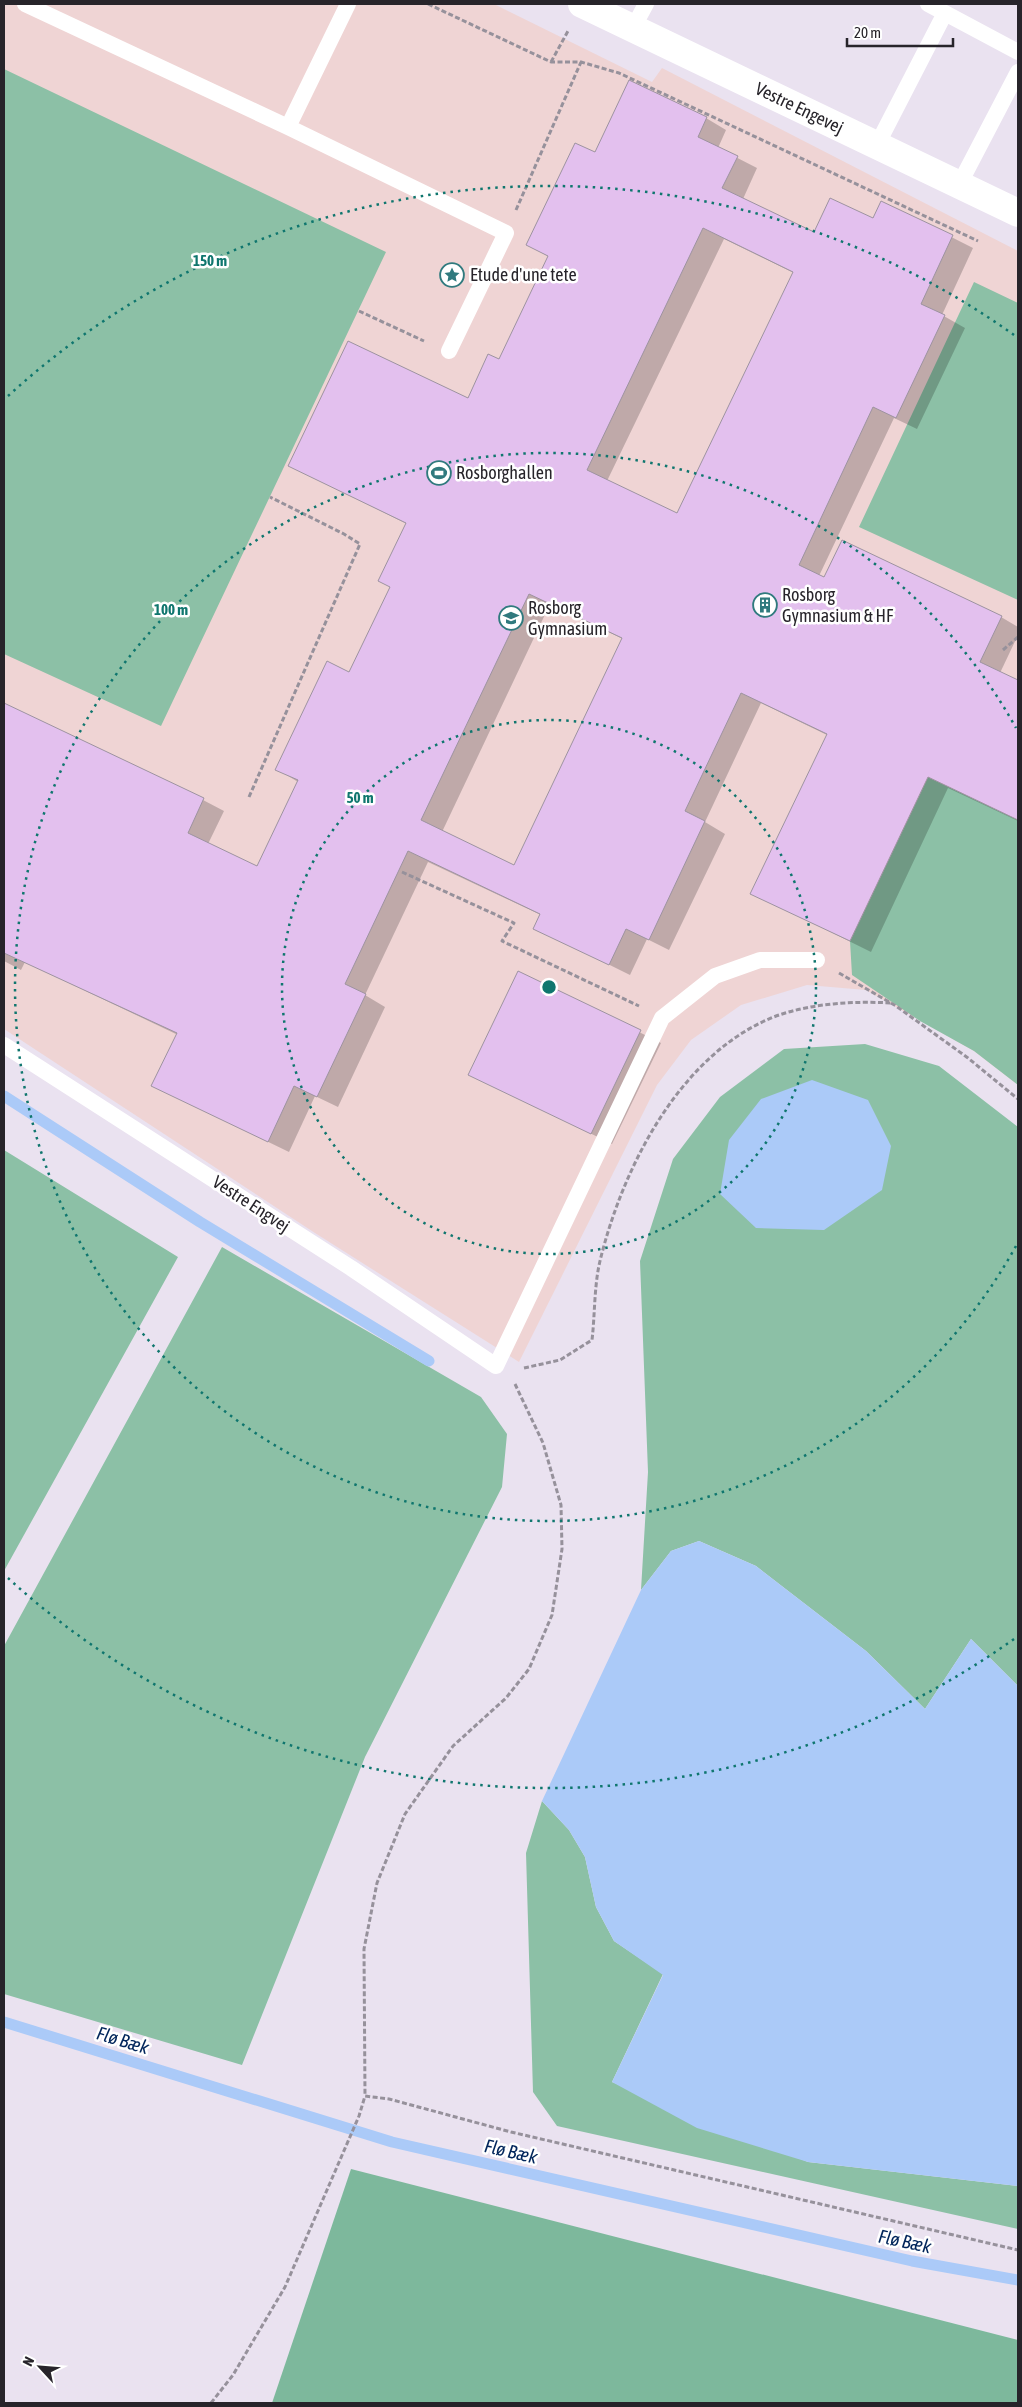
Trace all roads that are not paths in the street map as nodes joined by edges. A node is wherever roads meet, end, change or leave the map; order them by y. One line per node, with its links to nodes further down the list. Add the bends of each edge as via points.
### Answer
1 (24, 4): 10 (lane)
2 (348, 4): 10 (lane)
3 (582, 4): 7 (street, Vestre Engevej)
4 (646, 4): 7 (lane)
5 (928, 4): 6 (lane)
6 (945, 13): 8 (lane); 11 (lane)
7 (633, 28): 11 (street, Vestre Engevej)
8 (1018, 52)
9 (1018, 72): 12 (lane)
10 (288, 127): 14 (lane, via 506,233)
11 (877, 145): 12 (street, Vestre Engevej)
12 (959, 184): 13 (street, Vestre Engevej)
13 (1018, 213)
14 (449, 351)
15 (817, 960): 16 (lane, Vestre Engvej, via 760,960 715,976 662,1018 496,1366 351,1268)
16 (4, 1045)

